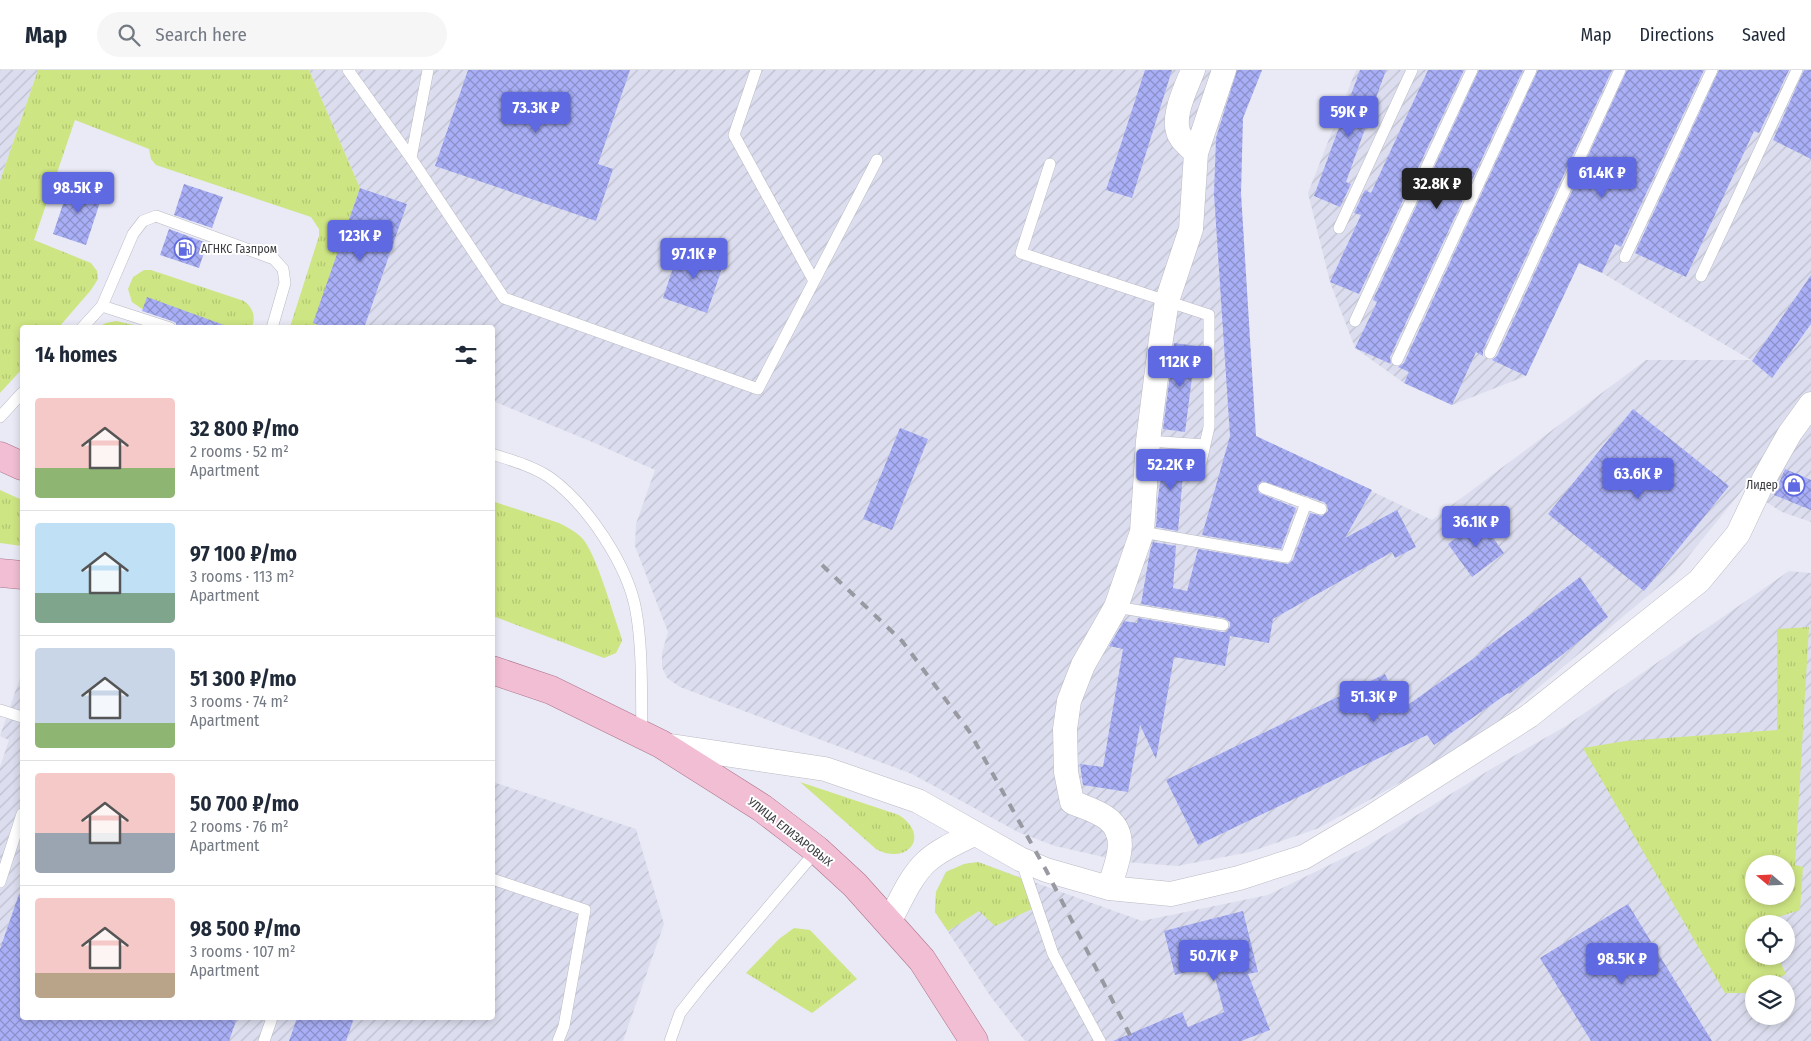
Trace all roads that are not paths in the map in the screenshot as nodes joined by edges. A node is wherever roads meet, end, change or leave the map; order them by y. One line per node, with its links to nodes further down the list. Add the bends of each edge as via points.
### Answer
1 (348, 70): 13 (lane)
2 (428, 70): 13 (lane)
3 (756, 70): 19 (lane, via 734,135)
4 (1193, 70): 12 (street, via 1176,116 1181,139)
5 (1224, 70): 12 (street)
6 (1412, 70): 16 (lane)
7 (1472, 70): 22 (lane)
8 (1531, 70): 27 (lane)
9 (1620, 70): 26 (lane)
10 (1712, 70): 17 (lane)
11 (1797, 70): 18 (lane)
12 (1196, 153): 20 (street, via 1191,229)
13 (411, 158): 19 (lane, via 504,298 758,389)
14 (876, 160): 19 (lane)
15 (1050, 164): 20 (lane, via 1021,253)
16 (1339, 228)
17 (1625, 257)
18 (1701, 276)
19 (814, 281)
20 (1167, 301): 31 (street); 32 (lane, via 1208,315 1210,426)
21 (102, 306): 23 (lane); 24 (lane); 25 (lane, via 133,234 143,221 156,216 274,259 283,270 285,283)
22 (1356, 321)
23 (85, 325)
24 (161, 325)
25 (273, 325)
26 (1490, 353)
27 (1397, 360)
28 (20, 395): 30 (lane)
29 (1810, 405): 55 (street, via 1772,463 1738,534 1699,581 1530,716 1304,857 1239,878 1171,894)
30 (0, 417)
31 (1148, 441): 32 (lane); 40 (street)
32 (1205, 445): 35 (lane)
33 (495, 455): 48 (lane, via 549,477 571,497 613,550 636,610)
34 (0, 456): 36 (main road)
35 (1200, 462)
36 (20, 465)
37 (1264, 488): 38 (lane)
38 (1306, 503): 39 (lane); 40 (lane, via 1286,557)
39 (1321, 509)
40 (1142, 532): 43 (street)
41 (0, 573): 42 (main road)
42 (20, 575)
43 (1116, 606): 44 (lane); 55 (street, via 1083,665 1069,701 1065,730 1066,772 1072,802 1107,818 1117,830 1121,844)
44 (1223, 624)
45 (495, 671): 48 (main road, УЛИЦА ЕЛИЗАРОВЫХ, via 550,690)
46 (0, 710): 47 (lane)
47 (20, 716)
48 (651, 739): 50 (street, via 825,769 918,801); 51 (main road, УЛИЦА ЕЛИЗАРОВЫХ, via 762,808)
49 (20, 820): 54 (lane)
50 (974, 834): 52 (street); 56 (street, via 926,862)
51 (817, 850): 56 (main road, УЛИЦА ЕЛИЗАРОВЫХ, via 856,885); 60 (lane, via 702,984 680,1014)
52 (1020, 859): 55 (street); 62 (lane, via 1053,954)
53 (495, 880): 59 (lane, via 585,910 564,1026)
54 (0, 882)
55 (1109, 888)
56 (889, 922): 61 (main road, УЛИЦА ЕЛИЗАРОВЫХ, via 922,960)
57 (271, 1020): 58 (lane)
58 (264, 1041)
59 (558, 1041)
60 (670, 1041)
61 (974, 1041)
62 (1100, 1041)

